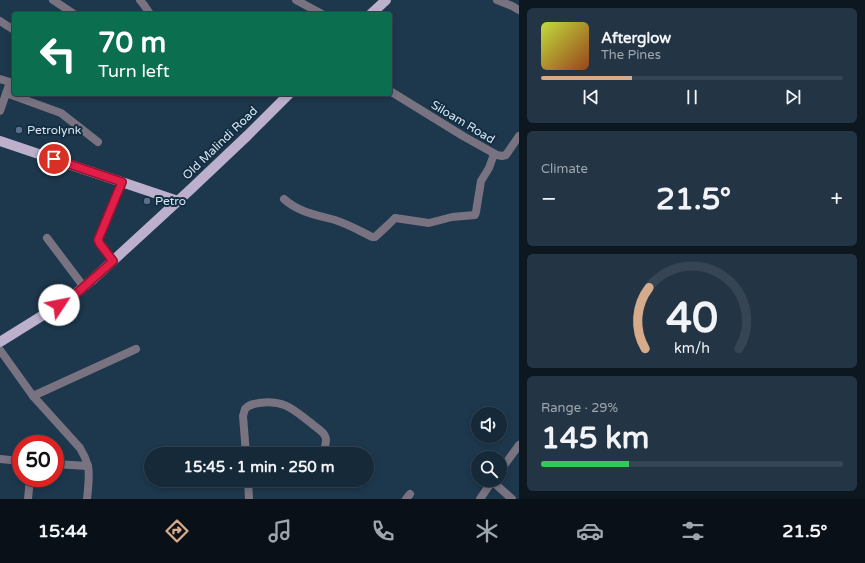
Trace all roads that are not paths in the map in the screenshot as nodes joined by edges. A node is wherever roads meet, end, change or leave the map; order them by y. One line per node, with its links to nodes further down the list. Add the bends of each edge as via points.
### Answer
1 (53, 0): 7 (street)
2 (140, 0): 8 (street)
3 (296, 0): 9 (street)
4 (386, 0): 10 (main road)
5 (497, 0): 6 (street)
6 (519, 10)
7 (71, 12)
8 (149, 12)
9 (318, 12)
10 (373, 12)
11 (0, 21): 12 (street)
12 (12, 29)
13 (0, 79): 14 (street)
14 (12, 83): 16 (street)
15 (392, 92): 24 (street, Siloam Road)
16 (6, 93): 17 (street); 20 (street)
17 (12, 95)
18 (14, 96): 23 (street, via 61,113)
19 (284, 96): 27 (main road, Old Malindi Road, via 248,135)
20 (0, 111)
21 (519, 136): 24 (street, Siloam Road, via 506,155)
22 (0, 141): 25 (main road)
23 (98, 142)
24 (494, 154): 26 (street, via 481,181 474,215 429,223 395,218 375,237 335,220 303,211)
25 (122, 182): 27 (main road); 29 (street, via 98,240)
26 (284, 200)
27 (178, 201): 29 (main road, Old Malindi Road)
28 (47, 238): 30 (street)
29 (113, 261): 30 (main road, Old Malindi Road)
30 (84, 287): 31 (main road, Old Malindi Road)
31 (0, 342)
32 (136, 349): 34 (street)
33 (0, 350): 34 (street)
34 (33, 396): 42 (street, via 80,448)
35 (519, 445): 40 (street)
36 (245, 447): 37 (street, via 243,416 246,406 278,402 298,413 325,435)
37 (325, 447)
38 (0, 459): 39 (street)
39 (12, 460)
40 (507, 461)
41 (64, 465): 42 (street)
42 (88, 466): 48 (street)
43 (29, 487): 47 (street)
44 (248, 487): 49 (street)
45 (489, 487): 50 (street)
46 (499, 487): 51 (street)
47 (28, 499)
48 (87, 499)
49 (249, 499)
50 (480, 499)
51 (512, 499)

